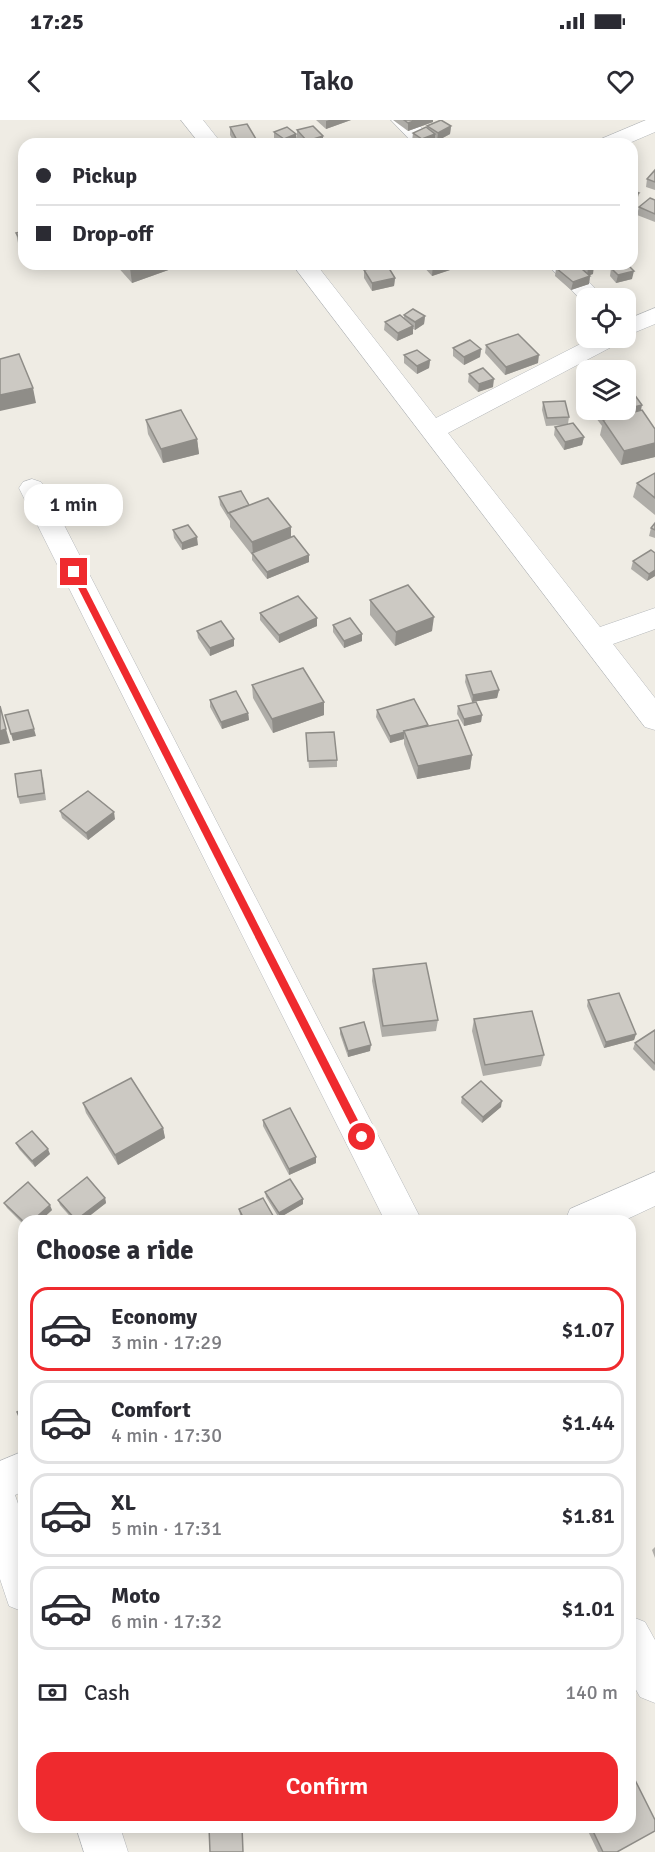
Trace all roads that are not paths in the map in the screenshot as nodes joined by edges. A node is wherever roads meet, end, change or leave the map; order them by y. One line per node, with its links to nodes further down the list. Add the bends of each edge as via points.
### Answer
1 (192, 120): 4 (street)
2 (402, 120): 5 (street)
3 (655, 124): 6 (street)
4 (206, 138)
5 (420, 138)
6 (623, 138)
7 (309, 270): 13 (street)
8 (565, 270): 9 (street)
9 (582, 288)
10 (655, 315): 11 (street)
11 (636, 324)
12 (591, 348): 13 (street)
13 (432, 431): 16 (street)
14 (32, 488): 19 (street)
15 (655, 618): 16 (street)
16 (594, 640): 17 (street)
17 (655, 719)
18 (655, 1188): 20 (street)
19 (401, 1215)
20 (596, 1215)
21 (18, 1474): 22 (street)
22 (0, 1482)
23 (0, 1508): 24 (street)
24 (18, 1570)
25 (636, 1648): 26 (street)
26 (655, 1682)
27 (100, 1833): 28 (street)
28 (106, 1852)

